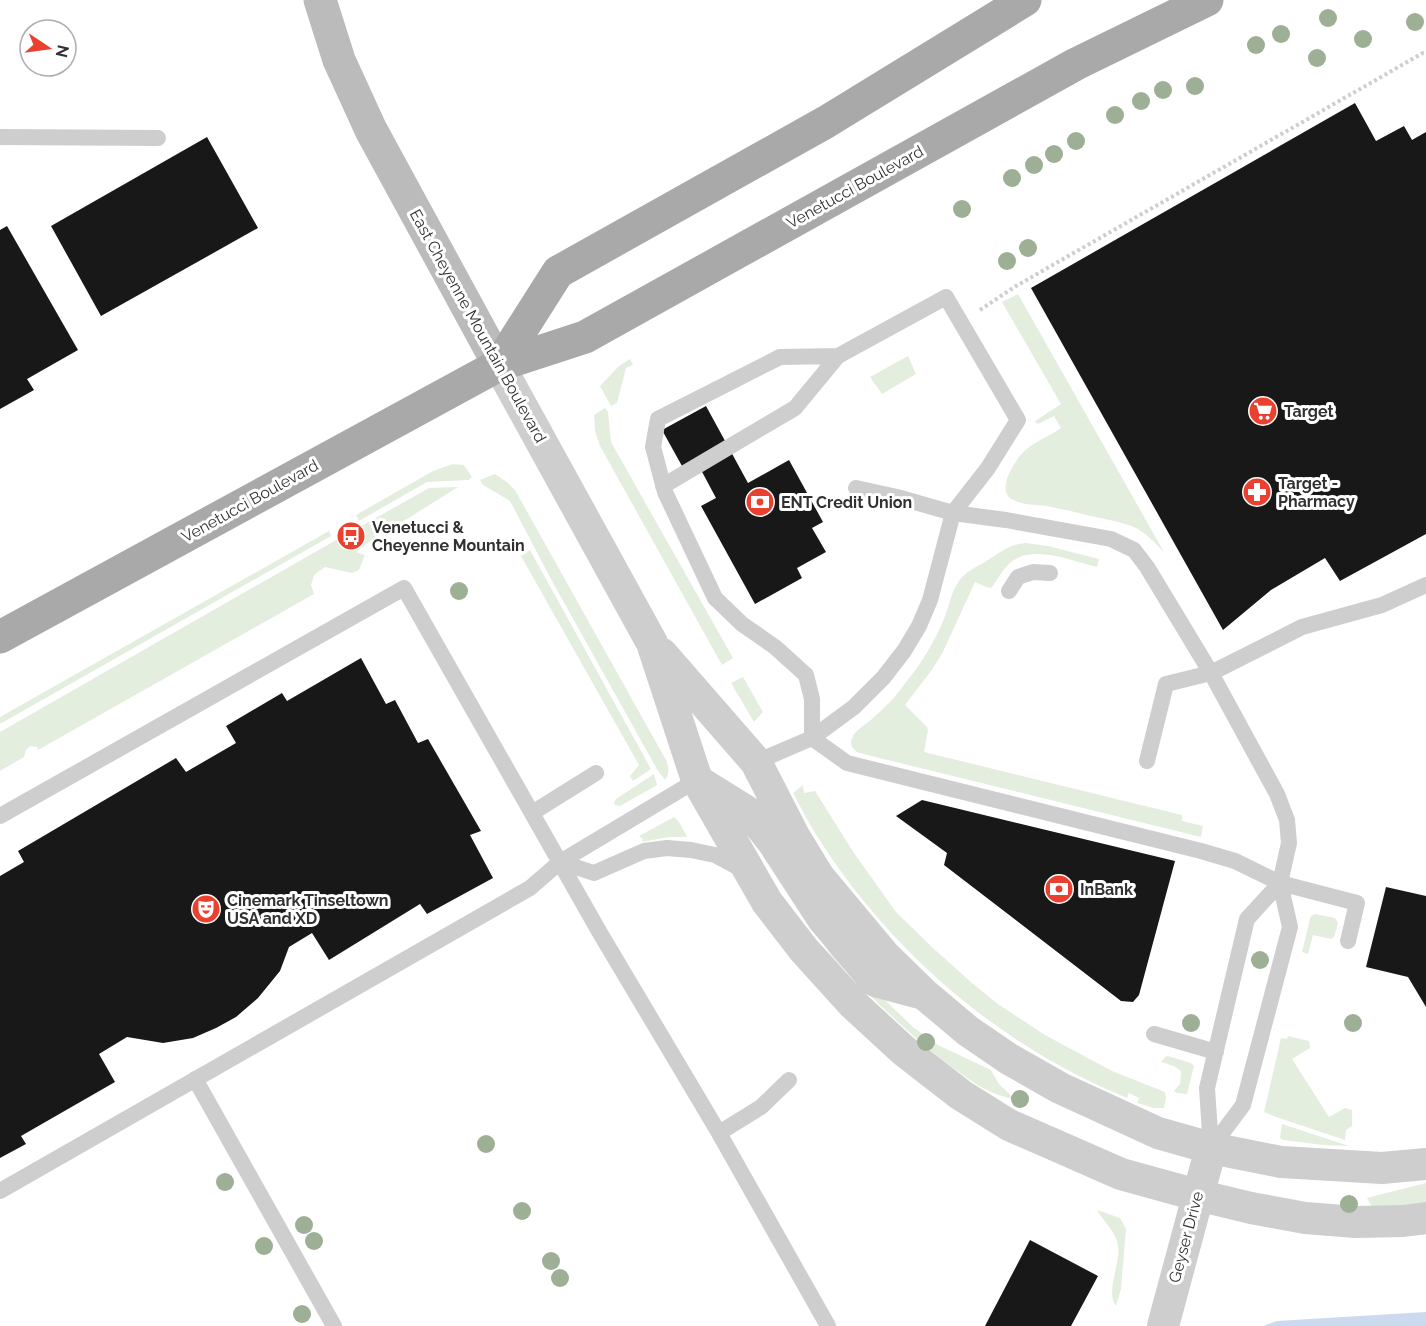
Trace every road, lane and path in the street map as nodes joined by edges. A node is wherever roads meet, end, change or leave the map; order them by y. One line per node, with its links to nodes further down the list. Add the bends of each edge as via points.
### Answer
1 (320, 0): 9 (street, East Cheyenne Mountain Boulevard, via 339,60 371,130)
2 (1025, 0): 9 (main road, Venetucci Boulevard, via 826,122 558,272)
3 (1207, 0): 9 (main road, Venetucci Boulevard, via 1076,64 585,337)
4 (1426, 53): 7 (path, via 1026,280)
5 (0, 137): 6 (lane)
6 (158, 138)
7 (961, 323): 8 (lane, via 946,297); 12 (lane, via 1018,420)
8 (838, 356): 10 (lane, via 795,408); 10 (lane, via 780,357 658,418 653,447)
9 (499, 365): 16 (main road, Venetucci Boulevard); 17 (street, East Cheyenne Mountain Boulevard)
10 (663, 486): 20 (lane, via 715,598 806,675 812,699)
11 (856, 488): 12 (lane)
12 (953, 513): 19 (lane, via 1111,539 1134,550); 20 (lane, via 930,600 904,651 854,707)
13 (1050, 573): 15 (lane, via 1033,572 1018,577)
14 (1426, 585): 19 (lane, via 1382,605 1302,627)
15 (1009, 591)
16 (0, 637)
17 (652, 643): 18 (street, East Cheyenne Mountain Boulevard); 22 (street, East Cheyenne Mountain Boulevard)
18 (662, 673): 22 (street, East Cheyenne Mountain Boulevard, via 732,766); 24 (street, East Cheyenne Mountain Boulevard)
19 (1211, 673): 21 (lane, via 1166,684); 29 (lane, via 1277,794 1287,820 1289,843)
20 (812, 738): 22 (lane); 29 (lane, via 847,763 1212,854)
21 (1147, 761)
22 (756, 762): 31 (street, East Cheyenne Mountain Boulevard, via 819,877 885,956)
23 (596, 773): 25 (lane)
24 (697, 780): 27 (lane); 28 (street, East Cheyenne Mountain Boulevard); 31 (street, East Cheyenne Mountain Boulevard, via 751,814 824,920 875,981)
25 (532, 813): 26 (lane, via 404,588); 27 (lane)
26 (0, 816)
27 (560, 862): 28 (lane, via 594,873 644,851 667,848 715,855); 34 (lane, via 530,888); 36 (lane)
28 (751, 874): 40 (street, East Cheyenne Mountain Boulevard, via 804,950 853,1004 961,1095 1009,1125 1120,1174)
29 (1280, 884): 30 (lane, via 1357,903); 33 (lane, via 1247,919); 37 (lane, via 1290,927 1243,1106)
30 (1348, 942)
31 (924, 994): 37 (street, East Cheyenne Mountain Boulevard, via 968,1031 1060,1088 1158,1133)
32 (1154, 1034): 33 (lane)
33 (1216, 1052): 37 (lane, via 1207,1089)
34 (195, 1079): 39 (lane); 42 (lane)
35 (789, 1080): 36 (lane, via 761,1107)
36 (719, 1133): 43 (lane)
37 (1211, 1148): 38 (street, East Cheyenne Mountain Boulevard, via 1281,1162 1382,1168); 40 (street, Geyser Drive)
38 (1426, 1164)
39 (0, 1191)
40 (1197, 1195): 41 (street, East Cheyenne Mountain Boulevard, via 1305,1218 1356,1222); 44 (street, Geyser Drive)
41 (1426, 1218)
42 (334, 1326)
43 (828, 1326)
44 (1163, 1326)

